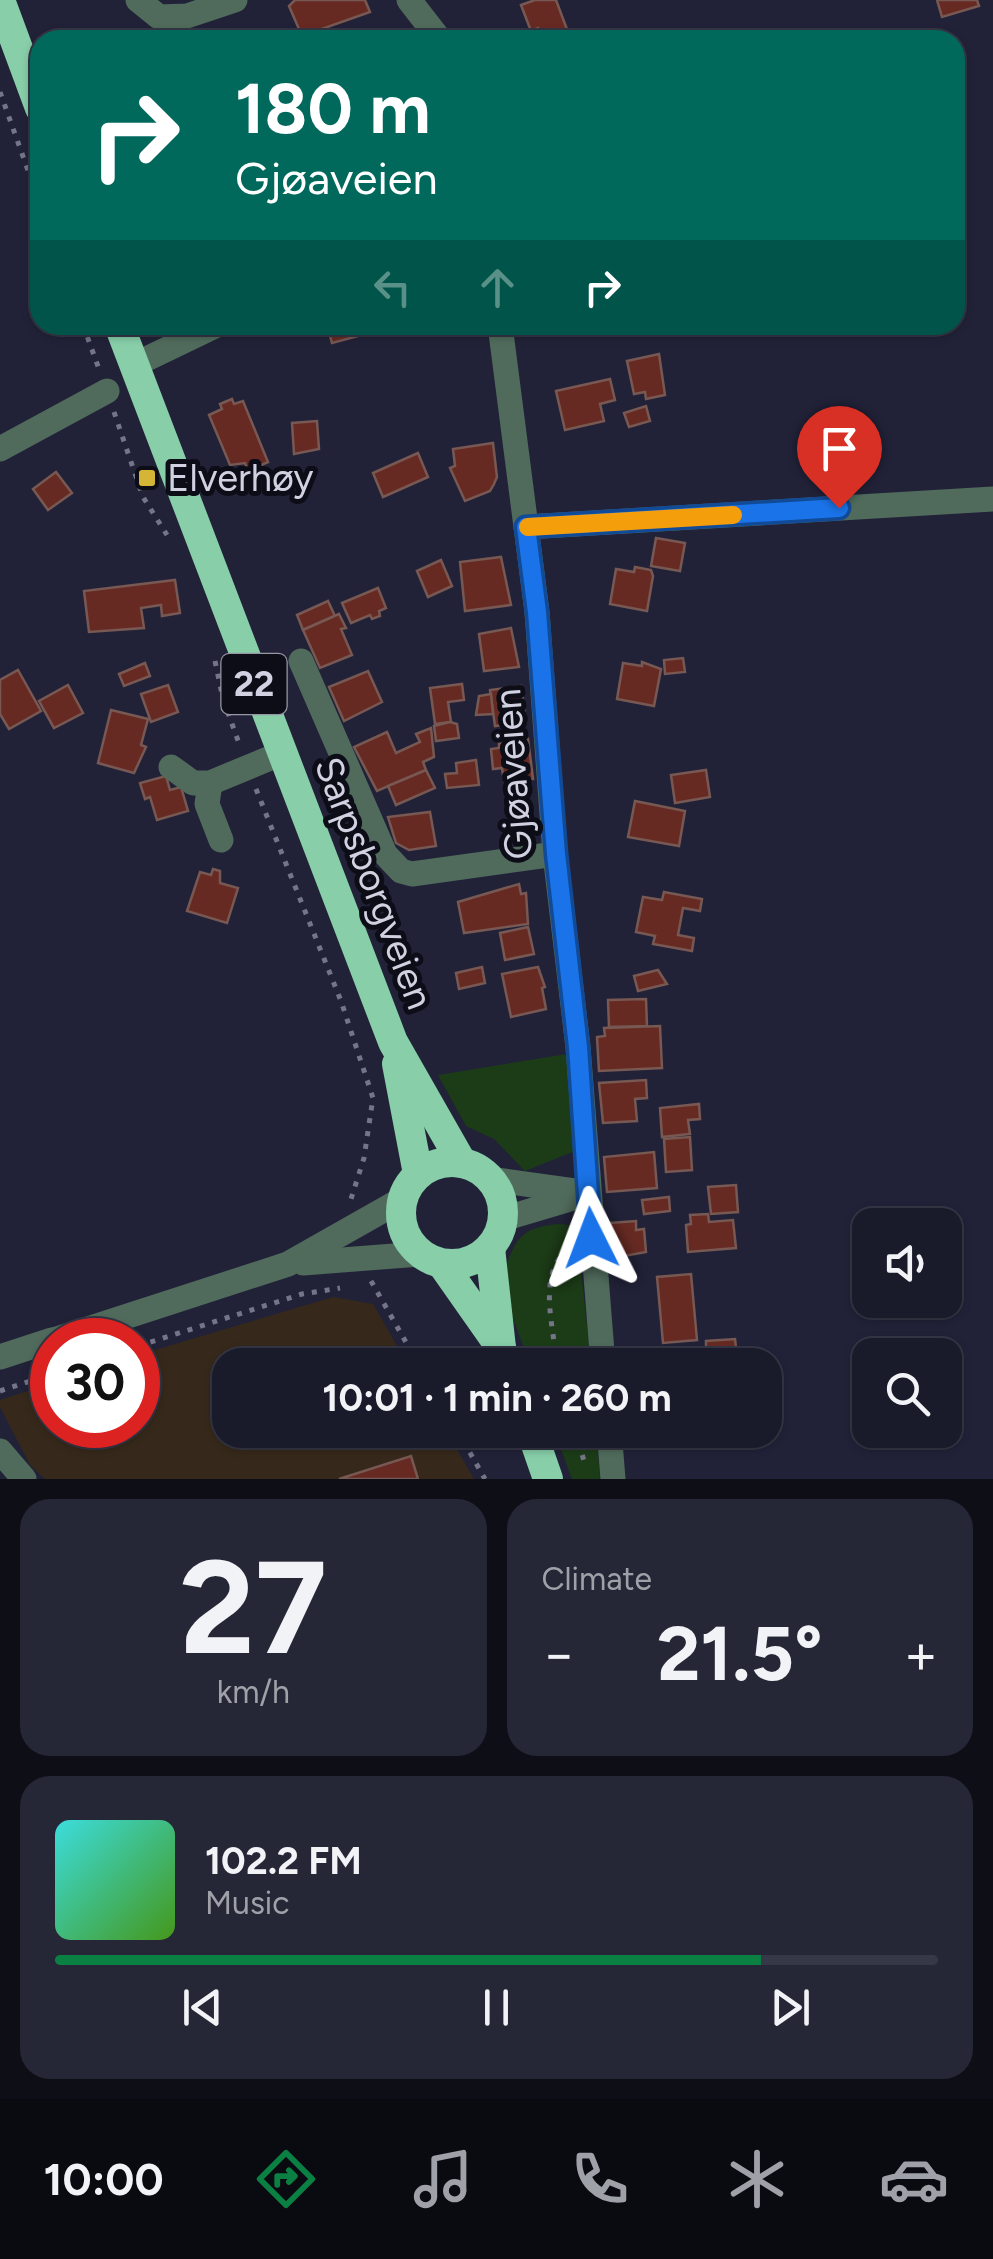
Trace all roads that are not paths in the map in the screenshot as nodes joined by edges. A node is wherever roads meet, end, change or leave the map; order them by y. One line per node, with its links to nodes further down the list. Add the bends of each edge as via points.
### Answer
1 (0, 0): 6 (highway)
2 (138, 0): 3 (street, via 159,17 187,16)
3 (235, 0)
4 (409, 0): 5 (street)
5 (432, 30)
6 (30, 81)
7 (124, 335): 10 (highway, Sarpsborgveien / 22)
8 (196, 335): 10 (street)
9 (501, 335): 14 (street, Gjøaveien)
10 (134, 365): 16 (highway, Sarpsborgveien / 22)
11 (107, 392): 12 (street, via 49,408)
12 (0, 449)
13 (993, 499): 14 (street)
14 (526, 527): 20 (street, Gjøaveien)
15 (300, 661): 20 (street, via 385,854 402,870 426,874)
16 (280, 754): 18 (street, Sarpsborgveien); 21 (highway, Sarpsborgveien / 22)
17 (171, 767): 18 (street, via 193,783)
18 (210, 783): 19 (street, via 206,804)
19 (221, 840)
20 (556, 854): 25 (street, Gjøaveien)
21 (393, 1042): 22 (highway, Sarpsborgveien / 22); 23 (highway, Sarpsborgveien / 22)
22 (462, 1162): 23 (highway); 24 (highway, 22)
23 (418, 1174): 26 (highway)
24 (490, 1179): 25 (street); 27 (highway)
25 (588, 1194): 27 (street); 35 (street, Gjøaveien)
26 (401, 1200): 29 (highway, via 403,1232); 30 (street)
27 (503, 1218): 28 (highway)
28 (490, 1248): 29 (highway, via 476,1259); 34 (highway)
29 (431, 1259): 30 (street, via 367,1270); 33 (highway)
30 (288, 1264): 31 (street)
31 (121, 1318)
32 (30, 1347): 36 (street)
33 (498, 1348)
34 (503, 1348)
35 (601, 1348)
36 (0, 1357)
37 (537, 1448): 41 (highway)
38 (610, 1448): 42 (street)
39 (0, 1451): 40 (street)
40 (24, 1479)
41 (548, 1479)
42 (613, 1479)

